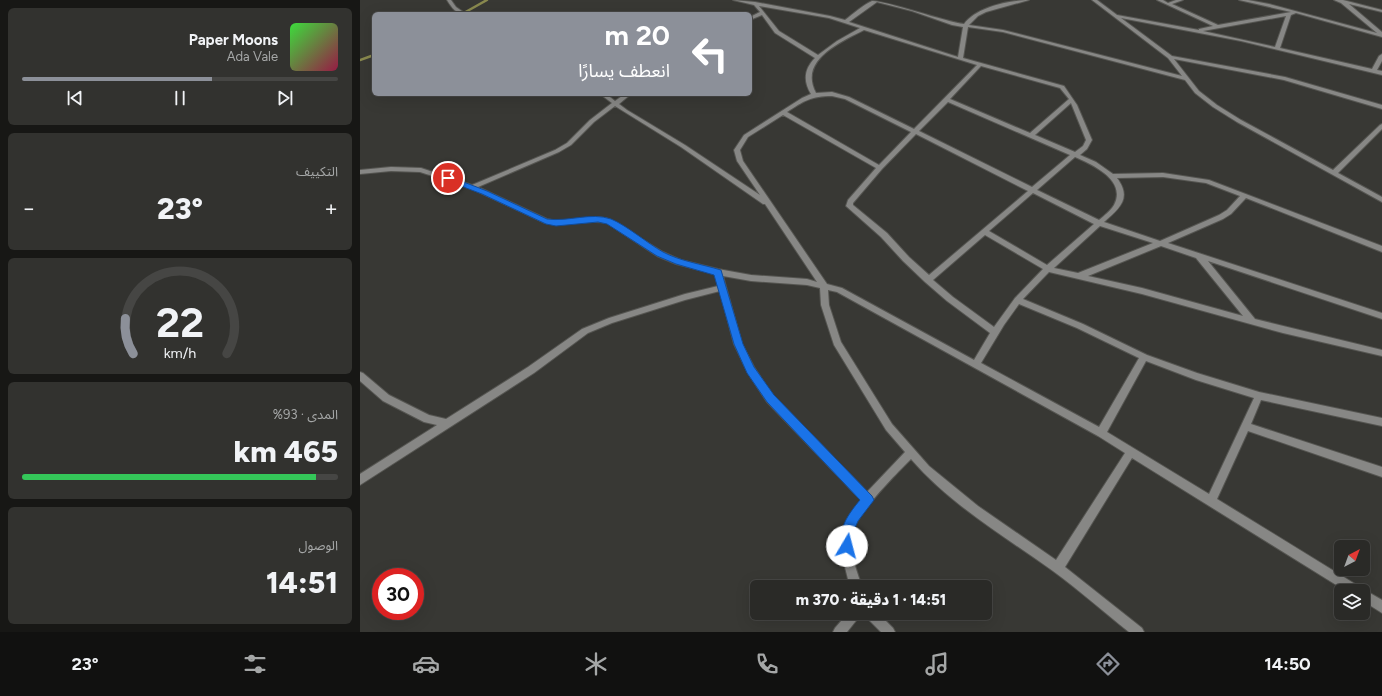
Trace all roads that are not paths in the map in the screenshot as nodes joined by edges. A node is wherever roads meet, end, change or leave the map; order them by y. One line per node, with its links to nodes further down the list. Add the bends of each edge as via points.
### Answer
1 (449, 0): 16 (street)
2 (735, 0): 12 (street)
3 (876, 0): 22 (street); 23 (street)
4 (998, 0): 14 (street)
5 (1027, 0): 14 (street)
6 (1094, 0): 20 (street)
7 (1159, 0): 13 (street)
8 (1181, 0): 13 (street)
9 (1241, 0): 18 (street)
10 (1336, 0): 11 (street)
11 (1343, 1): 15 (street); 27 (street)
12 (755, 3): 17 (street); 22 (street)
13 (1168, 4): 24 (street)
14 (993, 8): 23 (street, via 973,16)
15 (1382, 11)
16 (461, 12)
17 (762, 13): 21 (street); 30 (street, via 777,32)
18 (1296, 13): 19 (street); 27 (street)
19 (1289, 14): 24 (street); 28 (street)
20 (1115, 15): 26 (street); 31 (street)
21 (752, 18)
22 (845, 22): 25 (street)
23 (965, 27): 32 (street); 36 (street, via 1004,32)
24 (1218, 27): 26 (street)
25 (864, 28): 30 (street); 32 (street)
26 (1196, 31): 28 (street)
27 (1382, 35)
28 (1277, 48): 34 (street)
29 (1382, 56): 34 (street)
30 (818, 57): 37 (street, via 809,69 808,77)
31 (1170, 57): 36 (street); 43 (street, via 1285,78)
32 (960, 59): 33 (street)
33 (980, 65): 40 (street); 41 (street, via 1056,84 1066,90)
34 (1374, 71): 35 (street)
35 (1382, 73)
36 (1186, 79): 51 (street, via 1197,92 1221,110)
37 (814, 95): 44 (street); 46 (street, via 832,94 847,98)
38 (605, 96): 42 (street)
39 (625, 96): 42 (street)
40 (946, 99): 46 (street); 47 (street)
41 (1070, 100): 47 (street); 48 (street, via 1089,140 1082,151)
42 (614, 103): 53 (street, via 569,144); 57 (street, via 683,146)
43 (1382, 107)
44 (783, 112): 49 (street); 57 (street, via 746,136 737,150 740,161)
45 (1382, 126): 51 (street)
46 (916, 132): 49 (street); 54 (street)
47 (1031, 136): 48 (street)
48 (1074, 154): 52 (street, via 1094,163); 54 (street)
49 (880, 168): 66 (street, via 849,206 884,235)
50 (360, 172): 53 (street, via 421,170)
51 (1334, 174): 56 (street)
52 (1112, 176): 55 (street, via 1192,178); 58 (street, via 1119,186 1121,195 1116,207)
53 (472, 187): 64 (street, via 546,222 598,219 609,222 660,254 679,262)
54 (1032, 190): 58 (street); 59 (street)
55 (1245, 195): 60 (street, via 1230,212); 61 (street)
56 (1382, 200)
57 (770, 206): 67 (street)
58 (1100, 223): 60 (street); 63 (street)
59 (985, 232): 63 (street); 66 (street)
60 (1163, 243): 62 (street); 65 (street)
61 (1382, 249)
62 (1198, 255): 70 (street); 71 (street)
63 (1048, 269): 65 (street); 69 (street)
64 (718, 272): 67 (street); 68 (street)
65 (1079, 276): 71 (street)
66 (928, 280): 72 (street)
67 (824, 286): 75 (street, via 856,298 884,316); 83 (street, via 825,305 837,343 889,427)
68 (722, 288): 79 (street, via 685,297 585,331); 86 (street, via 738,344 770,399)
69 (1018, 300): 72 (street); 74 (street)
70 (1382, 316)
71 (1252, 321): 73 (street)
72 (995, 332): 75 (street)
73 (1382, 353)
74 (1144, 357): 77 (street); 81 (street)
75 (976, 364): 81 (street)
76 (360, 376): 79 (street, via 386,398 427,419)
77 (1258, 396): 78 (street); 80 (street)
78 (1382, 422)
79 (448, 424): 85 (street)
80 (1245, 426): 84 (street); 87 (street)
81 (1101, 433): 82 (street)
82 (1131, 451): 87 (street); 88 (street)
83 (911, 452): 86 (street); 88 (street, via 926,469 974,510)
84 (1382, 472)
85 (360, 480)
86 (868, 500): 89 (street, via 853,517 846,535)
87 (1211, 501): 90 (street)
88 (1058, 568): 97 (street)
89 (854, 580)
90 (1345, 584)
91 (1370, 600): 92 (street)
92 (1382, 607)
93 (849, 620): 95 (street)
94 (877, 620): 96 (street)
95 (839, 632)
96 (889, 632)
97 (1138, 632)

